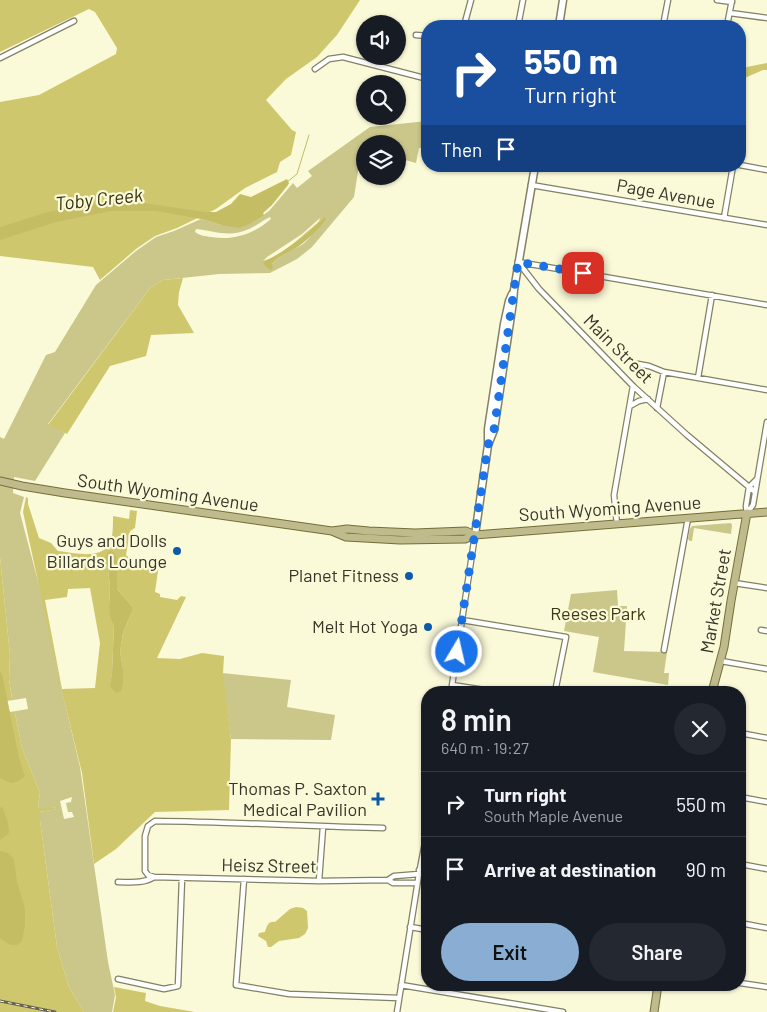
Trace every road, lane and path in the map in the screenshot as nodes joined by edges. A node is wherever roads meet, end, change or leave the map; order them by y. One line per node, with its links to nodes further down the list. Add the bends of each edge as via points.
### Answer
1 (471, 0): 9 (street)
2 (523, 0): 10 (street)
3 (563, 0): 11 (street)
4 (668, 0): 12 (street)
5 (717, 0): 6 (street)
6 (732, 1): 7 (street)
7 (730, 13): 8 (street); 13 (street)
8 (767, 18)
9 (466, 20)
10 (519, 20)
11 (560, 20)
12 (664, 20)
13 (728, 20)
14 (74, 21): 17 (street)
15 (416, 35): 16 (street)
16 (421, 35)
17 (0, 58)
18 (315, 69): 19 (street, via 329,59 343,57)
19 (421, 76)
20 (746, 166): 21 (street)
21 (767, 170)
22 (534, 172): 24 (street)
23 (732, 172): 25 (street)
24 (531, 185): 25 (street, Page Avenue); 27 (street)
25 (724, 218): 26 (street, Page Avenue)
26 (767, 225)
27 (518, 262): 28 (street); 33 (street, Main Street, via 539,289); 47 (street)
28 (712, 295): 29 (street); 32 (street)
29 (767, 304)
30 (638, 364): 31 (street)
31 (664, 372): 32 (street); 37 (street)
32 (698, 378): 34 (street)
33 (633, 386): 35 (street, Main Street); 36 (street)
34 (767, 390)
35 (648, 399): 36 (street); 37 (street, Main Street)
36 (630, 406): 46 (street, via 614,495)
37 (657, 408): 41 (street, Main Street)
38 (767, 422): 39 (street, Market Street)
39 (757, 480): 41 (street); 42 (street, Market Street)
40 (0, 481): 47 (main road, South Wyoming Avenue, via 332,531 347,528 466,531)
41 (749, 487): 42 (street, Main Street); 44 (street, Market Street)
42 (755, 492): 44 (street, Market Street)
43 (767, 512): 44 (main road, South Wyoming Avenue)
44 (747, 513): 45 (main road, South Wyoming Avenue); 48 (main road, Market Street)
45 (688, 518): 46 (main road, South Wyoming Avenue); 53 (street)
46 (617, 524): 47 (main road, South Wyoming Avenue)
47 (475, 535): 50 (street)
48 (734, 583): 49 (street); 54 (main road, Market Street)
49 (767, 588)
50 (462, 620): 56 (street); 58 (street, via 566,637)
51 (761, 630): 52 (street)
52 (767, 631)
53 (664, 650)
54 (721, 661): 55 (street); 59 (main road, Market Street)
55 (767, 669)
56 (452, 685): 57 (street)
57 (458, 686)
58 (556, 686)
59 (714, 686)
60 (746, 734): 61 (street)
61 (767, 738)
62 (746, 798): 63 (street)
63 (767, 802)
64 (323, 826): 65 (street); 70 (street, via 155,821 148,826 145,836 145,871); 74 (street)
65 (383, 828)
66 (421, 862): 69 (street)
67 (746, 865): 68 (street)
68 (767, 869)
69 (419, 872): 73 (street, Heisz Street); 76 (street)
70 (154, 877): 71 (street, Heisz Street); 75 (street, Heisz Street, via 142,882)
71 (182, 878): 72 (street, Heisz Street); 81 (street, via 178,986 164,989)
72 (244, 880): 74 (street, Heisz Street); 88 (street, via 236,985 289,994)
73 (388, 880): 74 (street, Heisz Street); 76 (street)
74 (319, 881)
75 (118, 882)
76 (417, 883): 78 (street)
77 (746, 924): 79 (street)
78 (410, 927): 80 (street); 83 (street)
79 (767, 928)
80 (421, 929)
81 (118, 979)
82 (746, 984): 84 (street)
83 (401, 985): 85 (street); 88 (street)
84 (767, 987)
85 (421, 988)
86 (437, 991): 90 (street)
87 (657, 991): 91 (main road)
88 (399, 998): 89 (street)
89 (396, 1012)
90 (563, 1012)
91 (654, 1012)

